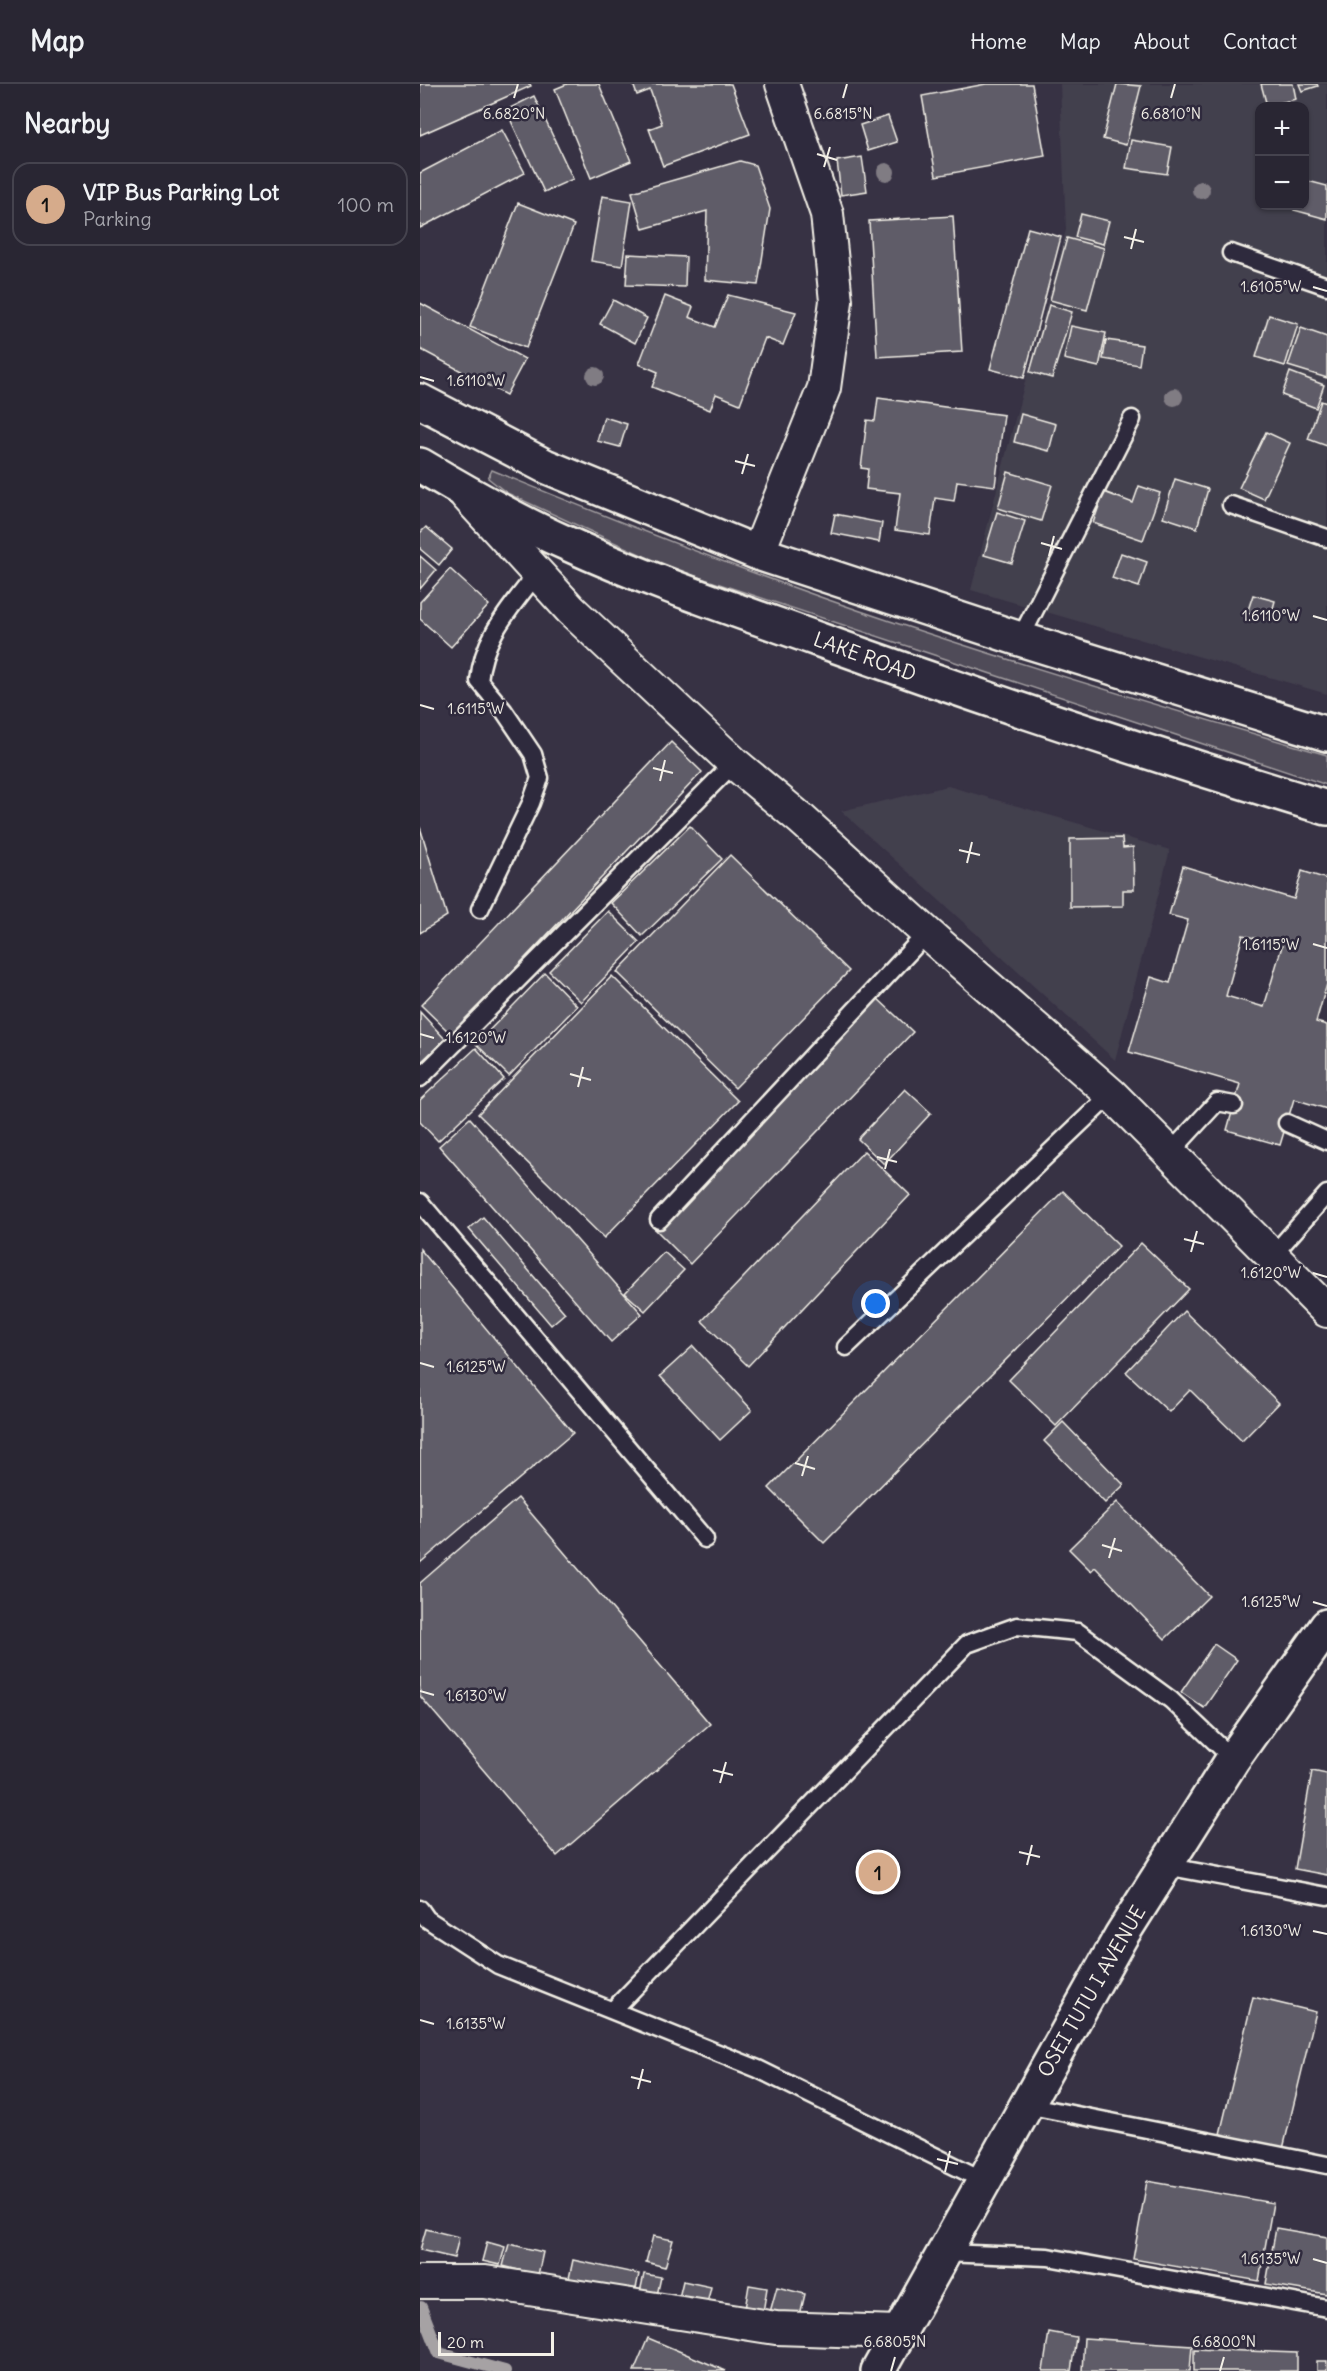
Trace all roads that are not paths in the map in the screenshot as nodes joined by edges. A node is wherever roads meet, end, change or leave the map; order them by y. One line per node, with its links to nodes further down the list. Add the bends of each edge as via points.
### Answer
1 (782, 84): 10 (street, via 827,214 836,301 824,388)
2 (1231, 253): 3 (lane)
3 (1327, 286)
4 (420, 401): 10 (main road, via 545,466)
5 (1132, 419): 12 (lane)
6 (420, 465): 7 (main road, LAKE ROAD)
7 (459, 488): 11 (street); 15 (main road, LAKE ROAD, via 566,543 677,588 1120,744)
8 (1231, 505): 9 (lane)
9 (1327, 538)
10 (758, 553): 12 (main road)
11 (537, 573): 14 (street, via 571,610); 16 (lane, via 491,635 481,661 480,681 533,754 540,778)
12 (1020, 639): 13 (main road)
13 (1327, 734)
14 (734, 763): 17 (street); 18 (lane)
15 (1327, 808)
16 (480, 909)
17 (927, 933): 19 (street); 26 (lane)
18 (420, 1078)
19 (1111, 1094): 23 (street); 29 (lane)
20 (1234, 1105): 23 (lane, via 1217,1102)
21 (1287, 1123): 22 (lane)
22 (1327, 1141)
23 (1170, 1153): 27 (street)
24 (1327, 1194): 27 (lane)
25 (420, 1202): 30 (lane)
26 (659, 1220)
27 (1272, 1256): 28 (street)
28 (1327, 1311)
29 (846, 1347)
30 (705, 1539)
31 (1327, 1626): 32 (main road, OSEI TUTU I AVENUE)
32 (1233, 1759): 33 (main road, OSEI TUTU I AVENUE); 36 (lane, via 1171,1700 1078,1632 1017,1626 967,1644)
33 (1166, 1866): 34 (lane); 37 (main road, OSEI TUTU I AVENUE, via 1121,1936)
34 (1327, 1896)
35 (420, 1909): 36 (lane, via 427,1919 498,1965)
36 (613, 2010): 39 (lane, via 758,2069)
37 (1026, 2105): 38 (lane); 39 (main road, OSEI TUTU I AVENUE)
38 (1327, 2164)
39 (983, 2180): 40 (main road, OSEI TUTU I AVENUE)
40 (943, 2253): 42 (lane, via 1048,2257); 43 (main road, OSEI TUTU I AVENUE)
41 (420, 2282): 43 (street, via 484,2282 776,2328)
42 (1327, 2308)
43 (898, 2332): 44 (main road, OSEI TUTU I AVENUE)
44 (878, 2371)

